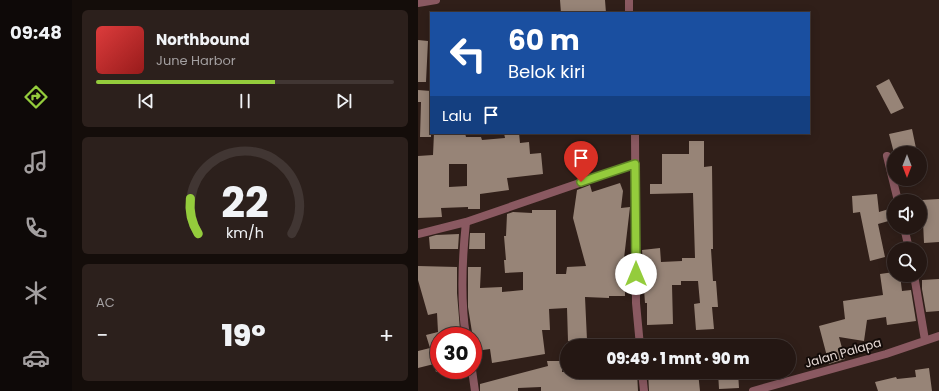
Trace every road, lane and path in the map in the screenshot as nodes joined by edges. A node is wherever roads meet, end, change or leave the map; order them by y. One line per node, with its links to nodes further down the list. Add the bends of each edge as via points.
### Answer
1 (436, 0): 3 (street)
2 (629, 0): 4 (street)
3 (418, 2)
4 (629, 12)
5 (635, 134): 6 (street)
6 (635, 164): 7 (street); 12 (street, via 636,303)
7 (466, 222): 8 (street); 10 (street, via 462,260)
8 (418, 234)
9 (915, 282): 13 (street)
10 (465, 327)
11 (939, 336): 13 (street, Jalan Palapa)
12 (639, 339)
13 (926, 340): 18 (street, Jalan Palapa, via 886,354)
14 (473, 379): 16 (street)
15 (643, 379): 17 (street)
16 (475, 391)
17 (644, 391)
18 (754, 391)

